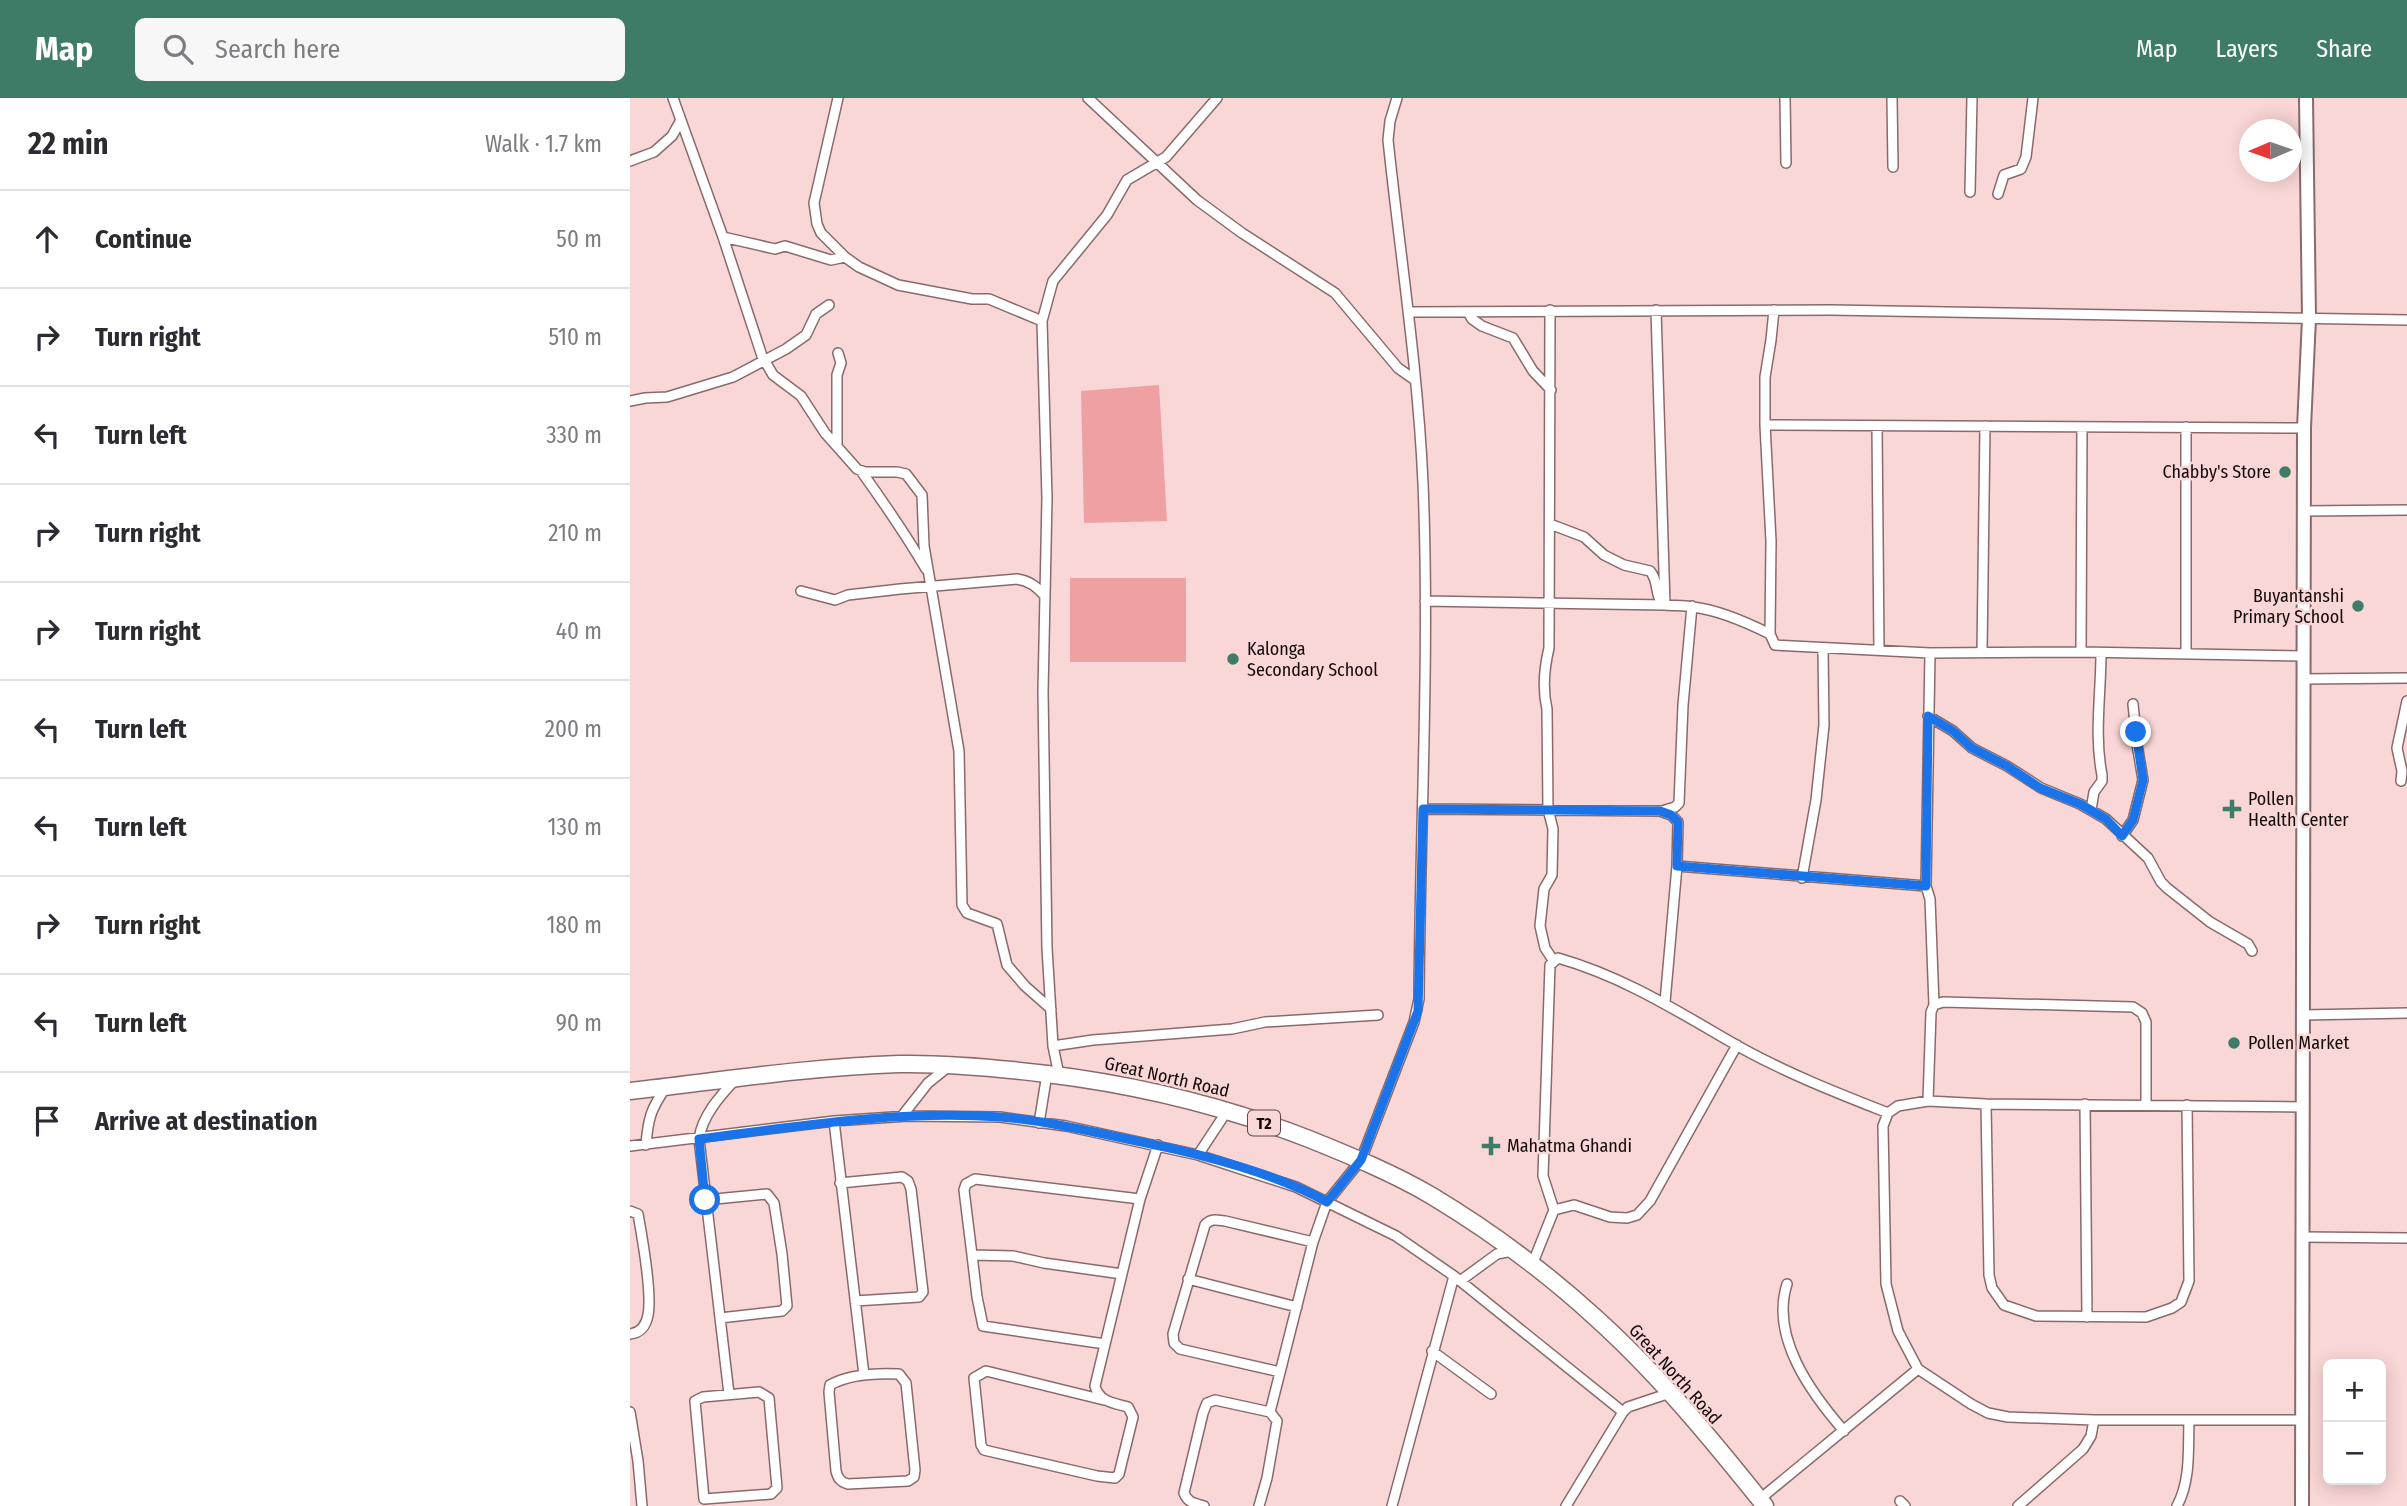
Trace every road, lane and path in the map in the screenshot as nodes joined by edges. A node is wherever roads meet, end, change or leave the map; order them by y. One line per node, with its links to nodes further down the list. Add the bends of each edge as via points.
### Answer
1 (673, 98): 11 (street)
2 (838, 98): 19 (street, via 814,203 821,233)
3 (1088, 98): 13 (street)
4 (1217, 98): 13 (street, via 1174,149)
5 (1397, 98): 24 (street, via 1388,140)
6 (1785, 98): 14 (street)
7 (1892, 98): 15 (street)
8 (1972, 98): 16 (street)
9 (2033, 98): 17 (street, via 2026,157 2021,169 2004,175)
10 (2305, 98): 26 (street)
11 (681, 120): 12 (street, via 654,152); 18 (street)
12 (630, 161)
13 (1156, 162): 28 (street, via 1127,180 1107,215 1053,281); 31 (street, via 1242,233 1335,293 1398,368)
14 (1786, 163)
15 (1893, 167)
16 (1970, 192)
17 (1998, 194)
18 (723, 237): 19 (street, via 775,249 785,246 831,260); 30 (street)
19 (845, 257): 28 (street, via 898,285 989,299)
20 (829, 305): 30 (street, via 816,314 806,335)
21 (1550, 310): 22 (street); 25 (street); 32 (street)
22 (1656, 310): 23 (street); 51 (street)
23 (1773, 310): 26 (street); 34 (street)
24 (1409, 312): 25 (street); 31 (street)
25 (1468, 312): 32 (street, via 1482,326 1513,338)
26 (2309, 318): 27 (street); 39 (street)
27 (2407, 320)
28 (1042, 321): 48 (street, via 1047,498)
29 (838, 353): 40 (street)
30 (765, 359): 33 (street, via 726,380 658,399); 40 (street, via 776,380 801,396)
31 (1415, 380): 49 (street)
32 (1550, 390): 44 (street)
33 (630, 401)
34 (1765, 425): 35 (street); 53 (street)
35 (1877, 426): 36 (street); 55 (street)
36 (1985, 426): 37 (street); 56 (street)
37 (2082, 427): 38 (street); 57 (street)
38 (2186, 427): 39 (street); 60 (street)
39 (2304, 428): 43 (street)
40 (837, 446): 41 (street)
41 (861, 471): 45 (street); 45 (street, via 906,474 919,490)
42 (2407, 510): 43 (street)
43 (2304, 511): 61 (street)
44 (1550, 524): 50 (street); 51 (street, via 1584,537 1624,565 1650,572)
45 (929, 574): 46 (street)
46 (931, 588): 47 (street, via 835,600); 48 (street, via 1017,579); 82 (street, via 958,751 962,905 967,913 998,924 1007,965)
47 (801, 591)
48 (1044, 595): 82 (street, via 1046,948)
49 (1425, 601): 50 (street); 69 (street)
50 (1549, 603): 51 (street); 70 (street, via 1544,680)
51 (1665, 605): 52 (street)
52 (1692, 606): 53 (street); 68 (street)
53 (1770, 634): 54 (street, via 1775,645)
54 (1823, 649): 55 (street); 76 (street, via 1824,725)
55 (1879, 650): 58 (street)
56 (1982, 652): 57 (street); 58 (street)
57 (2081, 652): 59 (street)
58 (1930, 653): 66 (street)
59 (2101, 653): 60 (street); 71 (street, via 2097,739 2102,781 2094,792)
60 (2186, 654): 61 (street)
61 (2304, 656): 63 (street)
62 (2407, 678): 63 (street)
63 (2303, 679): 85 (street)
64 (2407, 701): 67 (street, via 2397,748)
65 (2133, 704): 74 (street, via 2143,780 2133,820)
66 (1928, 716): 71 (street, via 2040,788); 77 (street)
67 (2401, 781)
68 (1678, 805): 72 (street); 73 (street)
69 (1423, 809): 70 (street); 109 (street, via 1418,1011)
70 (1548, 809): 72 (street); 79 (street, via 1553,829 1552,875 1544,889 1540,926)
71 (2091, 810): 74 (street)
72 (1660, 811): 73 (street)
73 (1678, 822): 75 (street)
74 (2122, 836): 78 (street, via 2148,858 2167,888)
75 (1677, 866): 76 (street); 80 (street)
76 (1802, 878): 77 (street)
77 (1926, 886): 81 (street)
78 (2252, 951)
79 (1553, 960): 80 (street, via 1576,963); 114 (street, via 1543,1176)
80 (1665, 1002): 86 (street)
81 (1934, 1005): 93 (street); 96 (street, via 2133,1007 2146,1022)
82 (1051, 1009): 87 (street)
83 (2407, 1013): 85 (street)
84 (1378, 1014): 87 (street)
85 (2303, 1015): 98 (street)
86 (1737, 1045): 100 (street, via 1803,1079); 114 (street, via 1650,1201 1637,1215 1615,1218 1574,1205)
87 (1053, 1046): 89 (street)
88 (951, 1065): 89 (highway, Great North Road / T2); 90 (highway, Great North Road / T2, via 860,1066); 101 (street, via 928,1083)
89 (1053, 1074): 99 (highway, Great North Road / T2, via 1160,1092); 103 (street)
90 (737, 1079): 91 (highway, Great North Road / T2); 104 (street, via 710,1111)
91 (666, 1087): 92 (highway, Great North Road / T2); 105 (street, via 648,1118)
92 (630, 1091)
93 (1928, 1101): 94 (street); 100 (street)
94 (1986, 1104): 95 (street); 128 (street, via 1992,1289 2011,1309 2036,1316)
95 (2085, 1104): 96 (street); 128 (street)
96 (2146, 1104): 97 (street)
97 (2187, 1105): 98 (street); 128 (street, via 2186,1292 2172,1308 2146,1317)
98 (2303, 1107): 116 (street)
99 (1227, 1111): 108 (street); 109 (highway, Great North Road / T2)
100 (1888, 1113): 133 (street, via 1883,1126 1886,1284 1898,1331)
101 (902, 1116): 102 (street); 103 (street, via 1000,1117)
102 (834, 1121): 104 (street); 110 (street)
103 (1039, 1123): 106 (street)
104 (699, 1139): 105 (street); 112 (street)
105 (646, 1145): 107 (street)
106 (1157, 1145): 108 (street); 111 (street)
107 (630, 1146)
108 (1198, 1154): 113 (street)
109 (1361, 1160): 113 (street); 119 (highway, Great North Road / T2, via 1431,1196)
110 (840, 1183): 126 (street); 126 (street, via 902,1177 911,1189 923,1292 919,1297)
111 (1140, 1199): 120 (street, via 975,1179 964,1190); 122 (street)
112 (705, 1200): 129 (street); 129 (street, via 767,1194 774,1203 782,1254 786,1306 782,1311)
113 (1327, 1202): 118 (street); 123 (street, via 1396,1236)
114 (1554, 1210): 121 (street)
115 (630, 1211): 130 (street, via 638,1214 649,1305 645,1324)
116 (2302, 1237): 117 (street); 145 (street)
117 (2407, 1238)
118 (1313, 1242): 124 (street, via 1213,1219 1205,1225); 127 (street)
119 (1512, 1251): 121 (highway, Great North Road / T2); 123 (street, via 1497,1254)
120 (972, 1255): 122 (street, via 1013,1256); 131 (street, via 983,1326)
121 (1532, 1265): 136 (highway, Great North Road / T2, via 1595,1317)
122 (1122, 1275): 131 (street)
123 (1457, 1278): 132 (street); 142 (street)
124 (1188, 1279): 127 (street); 134 (street, via 1174,1343 1180,1349)
125 (1787, 1284): 146 (street, via 1783,1297 1795,1359 1806,1383)
126 (855, 1301): 135 (street)
127 (1297, 1307): 134 (street)
128 (2087, 1317)
129 (719, 1318): 137 (street)
130 (630, 1335)
131 (1105, 1344): 139 (street, via 1095,1386)
132 (1432, 1351): 138 (street); 151 (street)
133 (1918, 1369): 143 (street, via 1988,1413); 146 (street)
134 (1280, 1372): 141 (street)
135 (864, 1375): 135 (street, via 837,1381 829,1392 838,1478 848,1484 908,1481 915,1470 906,1383 899,1374)
136 (1670, 1393): 142 (street); 147 (highway, Great North Road / T2)
137 (729, 1394): 137 (street, via 695,1401 704,1499 771,1494 777,1489 769,1398 759,1391)
138 (1491, 1394)
139 (1104, 1400): 139 (street, via 1128,1407 1133,1417 1115,1478 984,1450 974,1378 986,1371)
140 (630, 1412): 148 (street)
141 (1270, 1412): 149 (street, via 1215,1400 1208,1403 1184,1493 1191,1503); 150 (street, via 1278,1425)
142 (1623, 1412): 152 (street)
143 (2094, 1420): 144 (street); 153 (street, via 2082,1449)
144 (2189, 1420): 145 (street); 154 (street, via 2185,1482)
145 (2302, 1420): 155 (street)
146 (1844, 1431): 147 (street)
147 (1763, 1502)
148 (642, 1506)
149 (1204, 1506)
150 (1259, 1506)
151 (1392, 1506)
152 (1566, 1506)
153 (2018, 1506)
154 (2177, 1506)
155 (2302, 1506)

